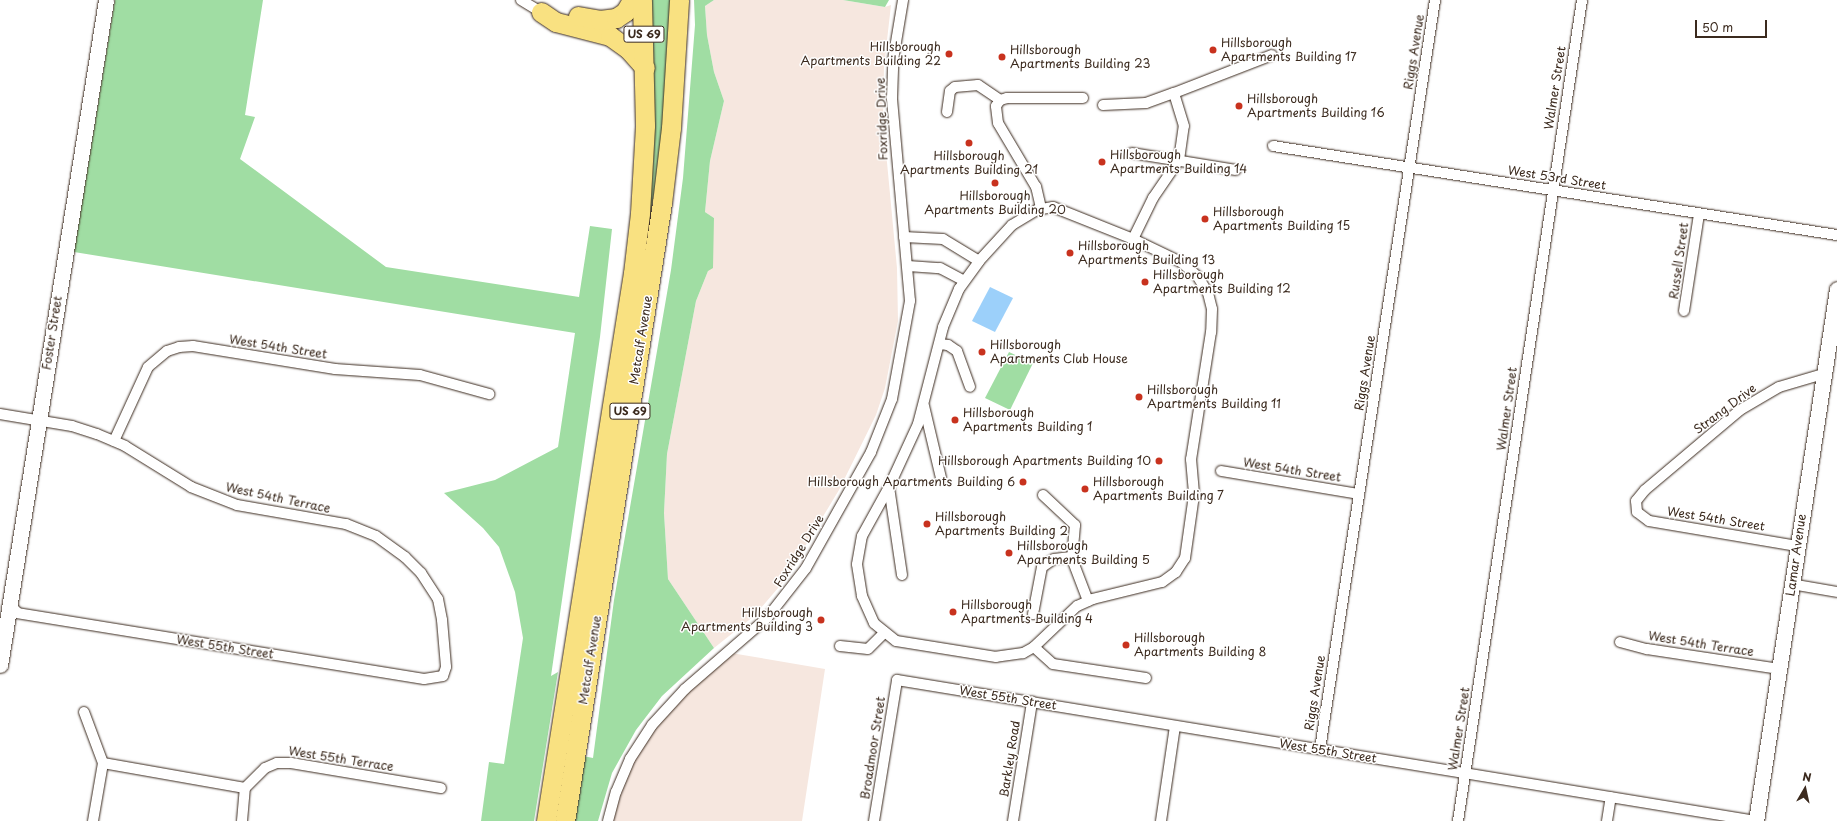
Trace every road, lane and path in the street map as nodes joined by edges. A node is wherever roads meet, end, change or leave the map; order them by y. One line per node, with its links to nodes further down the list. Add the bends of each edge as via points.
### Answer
1 (106, 0): 40 (street, Foster Street)
2 (521, 0): 9 (street)
3 (632, 0): 9 (highway, via 625,12 608,20)
4 (642, 0): 11 (highway, Metcalf Avenue / US 69)
5 (679, 0): 77 (highway, Metcalf Avenue / US 69, via 675,86 662,203)
6 (903, 0): 26 (street, Foxridge Drive, via 894,50 892,98)
7 (1435, 0): 20 (street, Riggs Avenue)
8 (1582, 0): 22 (street, Walmer Street)
9 (541, 12): 11 (highway, via 556,22 610,36 628,49)
10 (1272, 55): 12 (street)
11 (645, 68): 76 (highway, Metcalf Avenue / US 69, via 643,165 633,273)
12 (1174, 93): 15 (street, via 1146,103); 19 (street, via 1184,126)
13 (1083, 98): 14 (street)
14 (1000, 100): 16 (street, via 978,85 955,87 950,91); 23 (street, via 995,109 996,117 1036,187)
15 (1103, 105)
16 (947, 112)
17 (1273, 146): 20 (street, West 53rd Street)
18 (1132, 153): 19 (street)
19 (1179, 160): 21 (street); 27 (street, via 1153,198)
20 (1410, 167): 22 (street, West 53rd Street); 45 (street, Riggs Avenue)
21 (1236, 170)
22 (1553, 191): 24 (street, West 53rd Street); 70 (street, Walmer Street)
23 (1041, 208): 27 (street, via 1061,209); 28 (street, via 1020,218)
24 (1699, 214): 25 (street, West 53rd Street); 32 (street, Russell Street)
25 (1837, 235)
26 (904, 237): 28 (street, via 943,239); 29 (street, Foxridge Drive)
27 (1133, 239): 53 (street, via 1188,266 1202,282 1210,299 1211,332 1191,462 1194,496 1186,556 1176,572 1158,584)
28 (979, 261): 30 (street)
29 (908, 266): 30 (street, via 940,268); 78 (street, Foxridge Drive, via 910,301 899,368 892,399 871,452 806,568 782,600 751,633 672,702 644,735 618,788)
30 (964, 281): 33 (street, via 950,310)
31 (1837, 289): 34 (street, Lamar Avenue)
32 (1684, 311)
33 (940, 344): 36 (street, via 948,345 957,351); 38 (street)
34 (1832, 353): 35 (street, Lamar Avenue)
35 (1823, 374): 47 (street, Strang Drive, via 1779,387 1749,404 1652,484 1637,499); 48 (street, Lamar Avenue)
36 (970, 386)
37 (489, 394): 41 (street, West 54th Street, via 420,375 335,369 193,346 179,347 167,352 148,367)
38 (924, 405): 43 (street); 44 (street)
39 (0, 414): 40 (street, West 54th Terrace)
40 (38, 420): 41 (street, West 54th Terrace, via 72,426); 54 (street, Foster Street)
41 (114, 441): 62 (street, West 54th Terrace, via 191,487 215,497 244,506 346,524 387,543 421,573 438,599 446,666)
42 (1221, 471): 45 (street, West 54th Street)
43 (941, 478)
44 (889, 487): 50 (street); 56 (street, via 864,532 857,560 858,583 866,607 874,623)
45 (1359, 494): 68 (street, Riggs Avenue)
46 (1043, 495): 49 (street, via 1075,525)
47 (1636, 510): 48 (street, West 54th Street, via 1649,521)
48 (1797, 546): 51 (street, Lamar Avenue)
49 (1071, 557): 53 (street); 55 (street, via 1054,559 1042,567)
50 (902, 576)
51 (1791, 584): 52 (street); 61 (street, Lamar Avenue)
52 (1837, 592)
53 (1088, 601): 59 (street, via 1068,612)
54 (10, 605): 60 (street, Foster Street); 62 (street, West 55th Street, via 18,613 34,616 424,679)
55 (1032, 614)
56 (884, 633): 58 (street, via 868,649); 59 (street, via 896,641 996,657 1022,653)
57 (1620, 642): 61 (street, West 54th Terrace, via 1647,650)
58 (840, 646)
59 (1034, 647): 63 (street, via 1053,664)
60 (0, 666)
61 (1778, 669): 84 (street, Lamar Avenue)
62 (443, 676)
63 (1146, 678)
64 (897, 680): 65 (street, West 55th Street); 79 (street, Broadmoor Street)
65 (1032, 702): 67 (street, West 55th Street); 80 (street, Barkley Road)
66 (84, 712): 69 (street)
67 (1175, 726): 68 (street, West 55th Street); 81 (street)
68 (1320, 749): 70 (street, West 55th Street)
69 (103, 763): 71 (street); 74 (street)
70 (1466, 773): 73 (street, West 55th Street); 82 (street, Walmer Street)
71 (244, 788): 72 (street, West 55th Terrace, via 265,768 277,763 291,763); 75 (street)
72 (441, 788)
73 (1611, 797): 83 (street); 84 (street, West 55th Street)
74 (93, 821)
75 (242, 821)
76 (546, 821)
77 (565, 821)
78 (608, 821)
79 (874, 821)
80 (1013, 821)
81 (1161, 821)
82 (1458, 821)
83 (1607, 821)
84 (1757, 821)

